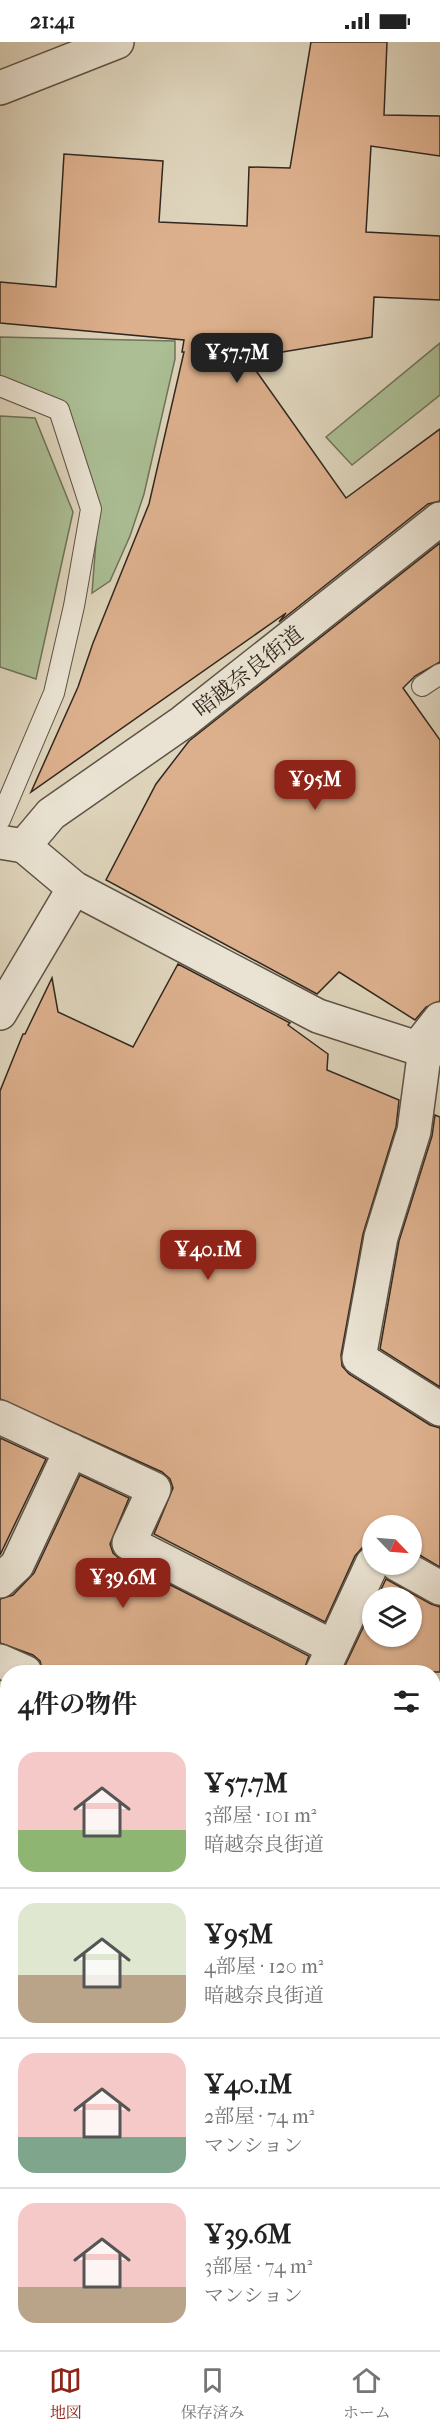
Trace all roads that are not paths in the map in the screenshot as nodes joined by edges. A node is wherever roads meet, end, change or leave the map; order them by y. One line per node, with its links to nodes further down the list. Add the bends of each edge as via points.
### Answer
1 (117, 42): 2 (street)
2 (0, 88)
3 (0, 386): 7 (lane, via 59,410 91,509 54,693)
4 (440, 519): 8 (street, 暗越奈良街道, via 183,722)
5 (440, 674): 6 (lane)
6 (422, 686)
7 (0, 820)
8 (12, 844): 9 (street)
9 (74, 888): 10 (street); 12 (street, via 318,1016)
10 (0, 1013)
11 (440, 1019): 12 (street)
12 (427, 1049): 13 (street, via 414,1131 381,1237 359,1358)
13 (440, 1409)
14 (0, 1417): 15 (street)
15 (71, 1450): 18 (street, via 17,1565); 20 (street, via 154,1489 129,1543)
16 (367, 1575): 20 (street)
17 (417, 1575): 19 (street)
18 (0, 1581)
19 (440, 1588)
20 (327, 1660)

